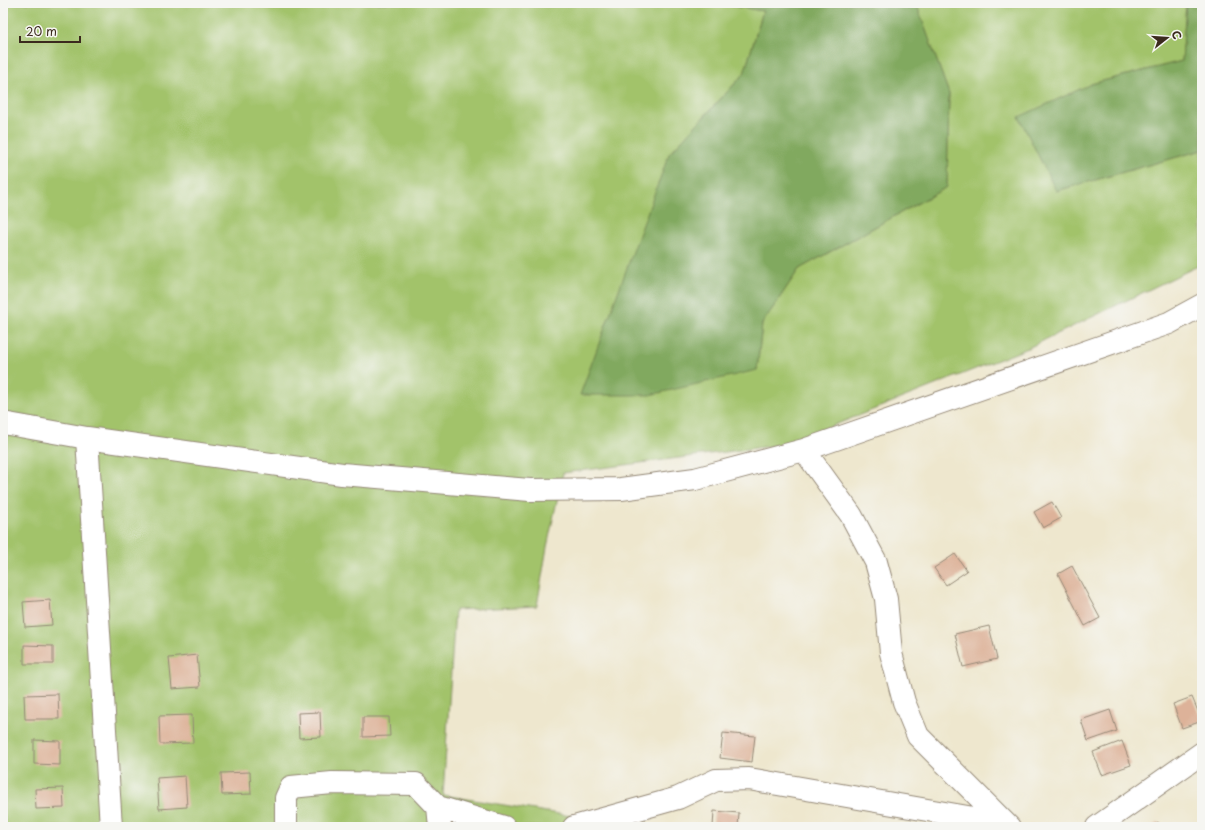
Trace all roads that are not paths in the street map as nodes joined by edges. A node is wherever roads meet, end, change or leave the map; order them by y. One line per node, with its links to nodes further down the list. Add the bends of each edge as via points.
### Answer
1 (1202, 305): 4 (street, via 1170,323)
2 (3, 423): 3 (street)
3 (87, 438): 4 (street, via 342,474 530,490 621,489 695,479); 7 (street)
4 (804, 450): 12 (street, via 851,515 876,562 886,599 891,653 904,702 918,736)
5 (1202, 752): 13 (street)
6 (439, 817): 8 (street, via 416,784 332,783 291,787 286,798); 9 (street)
7 (111, 827)
8 (286, 827)
9 (504, 827)
10 (574, 827): 11 (street, via 678,798 716,780 742,779 985,820)
11 (1000, 827)
12 (1009, 827)
13 (1097, 827)

